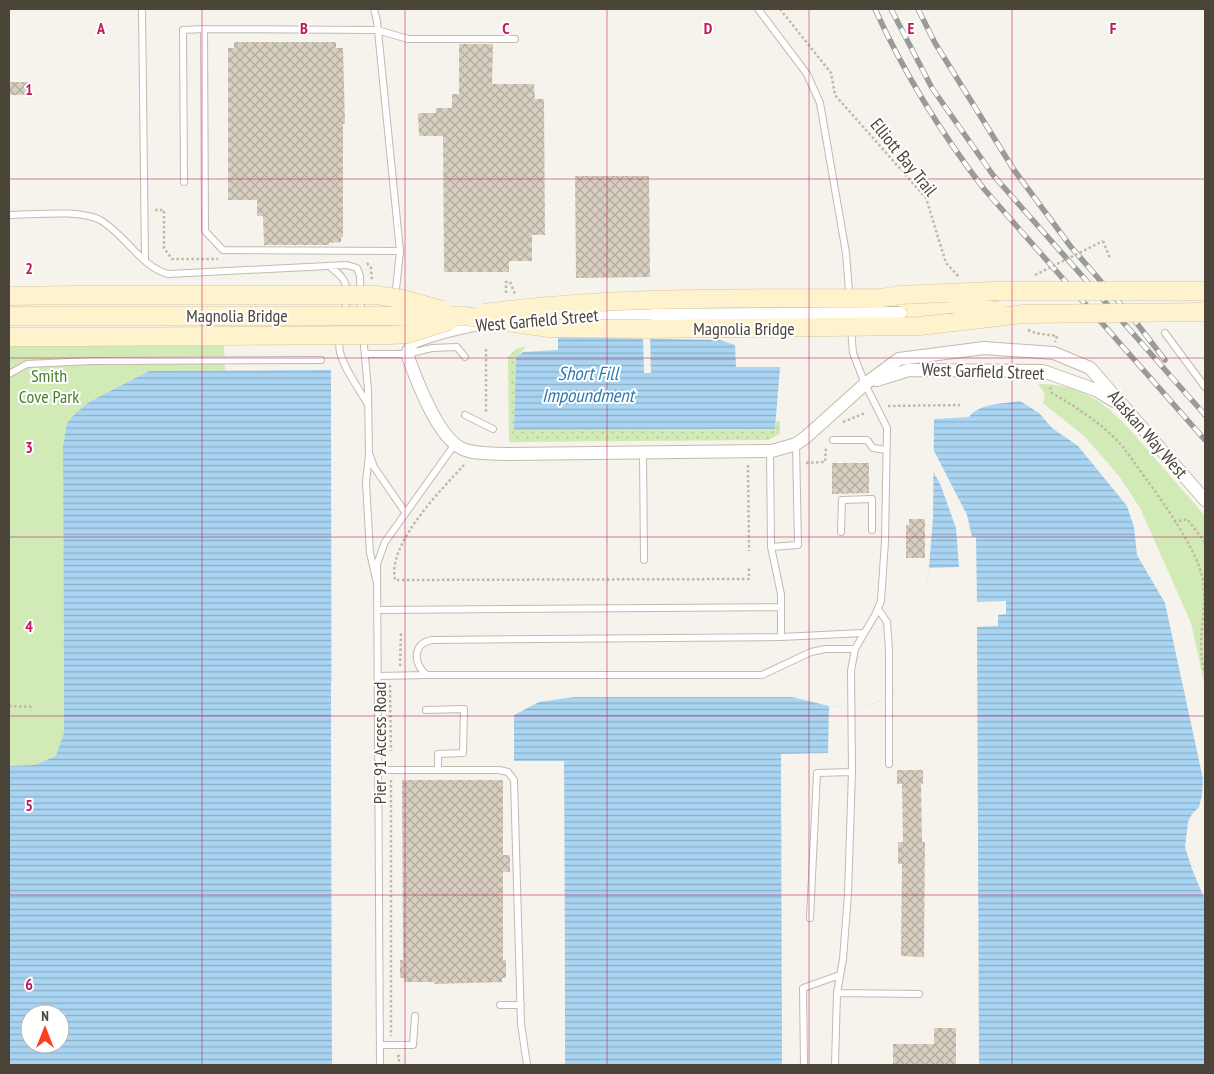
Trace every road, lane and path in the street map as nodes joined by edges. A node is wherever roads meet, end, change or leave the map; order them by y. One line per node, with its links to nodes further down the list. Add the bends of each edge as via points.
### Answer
1 (142, 9): 12 (lane)
2 (374, 9): 6 (lane)
3 (758, 9): 39 (lane, via 807,74 820,103 846,253 853,353)
4 (780, 9): 15 (path, Elliott Bay Trail, via 832,73 835,95 926,198 946,263)
5 (204, 29): 6 (lane); 8 (lane, via 183,30); 10 (lane, via 205,231 223,250)
6 (377, 30): 7 (lane, via 408,39); 10 (lane)
7 (515, 39)
8 (184, 182)
9 (9, 215): 12 (lane, via 87,215 115,231)
10 (400, 251): 32 (lane, via 394,308)
11 (1110, 258): 14 (path, bridge, via 1103,241)
12 (145, 260): 13 (lane, via 153,268 168,274)
13 (329, 266): 31 (lane, via 347,265 359,272); 43 (lane, via 342,278 346,287 340,352)
14 (1029, 278)
15 (962, 279)
16 (1042, 291): 17 (main road, Magnolia Bridge, bridge); 19 (main road, Magnolia Bridge, bridge); 20 (main road, bridge, via 1026,298)
17 (1205, 291)
18 (9, 296): 24 (main road, bridge, via 376,295 402,298)
19 (881, 298): 20 (main road, Magnolia Bridge, bridge); 24 (main road, Magnolia Bridge, bridge, via 652,300 523,308)
20 (956, 305): 22 (main road); 26 (main road, Magnolia Bridge, bridge)
21 (1205, 312): 26 (main road, Magnolia Bridge, bridge)
22 (915, 313): 25 (main road, bridge, via 923,316); 32 (street, West Garfield Street, bridge, via 508,319 456,328 413,342)
23 (9, 316): 24 (main road, Magnolia Bridge, bridge)
24 (464, 316): 25 (main road, Magnolia Bridge, bridge, via 549,328 647,329 920,326); 28 (main road, bridge, via 408,334 389,335)
25 (1001, 317): 26 (main road, Magnolia Bridge, bridge)
26 (1024, 319): 29 (path, via 1029,331 1057,336)
27 (1165, 333): 41 (lane)
28 (9, 337)
29 (1055, 342)
30 (486, 349): 46 (path)
31 (366, 354): 32 (lane); 43 (lane)
32 (408, 354): 33 (lane, via 432,348 457,347); 50 (street, via 421,392)
33 (465, 357)
34 (321, 360): 37 (lane, via 92,361 27,364)
35 (1074, 361): 36 (street, West Garfield Street); 38 (street); 39 (street, West Garfield Street, via 1054,353 984,348 900,360)
36 (1090, 368): 45 (street, Alaskan Way West)
37 (9, 374)
38 (1068, 379): 39 (street, West Garfield Street, via 1043,371 909,370); 45 (street, West Garfield Street, via 1096,390)
39 (865, 384): 51 (street, West Garfield Street); 52 (lane, via 887,428)
40 (1050, 384): 61 (path, via 1052,393 1110,432)
41 (1205, 386)
42 (960, 405): 44 (path)
43 (368, 406): 55 (lane)
44 (888, 406)
45 (1125, 408): 59 (street, Alaskan Way West)
46 (486, 414)
47 (465, 415): 48 (lane)
48 (493, 429)
49 (833, 440): 52 (lane, via 867,440 873,448)
50 (454, 444): 54 (street, West Garfield Street, via 473,452 510,454); 60 (lane, Pier 91 Access Road)
51 (796, 444): 53 (street, West Garfield Street); 65 (lane, via 798,545)
52 (886, 450): 58 (lane)
53 (770, 451): 54 (street, West Garfield Street); 65 (lane)
54 (644, 453): 66 (lane)
55 (369, 455): 60 (lane); 68 (lane, via 366,482 370,553)
56 (464, 465): 67 (path, via 425,510 396,553 395,580 749,579)
57 (872, 500): 58 (lane); 62 (lane); 63 (lane, via 842,500)
58 (886, 500): 70 (lane, via 883,579)
59 (1205, 500)
60 (406, 512): 68 (lane, Pier 91 Access Road, via 382,550 377,564)
61 (1174, 522): 64 (path, via 1186,519); 77 (path, via 1201,572 1204,597 1201,644)
62 (872, 530)
63 (841, 532)
64 (1205, 542)
65 (771, 547): 69 (lane)
66 (644, 560)
67 (749, 568)
68 (377, 583): 71 (lane, Pier 91 Access Road)
69 (781, 607): 71 (lane); 74 (lane)
70 (878, 609): 73 (lane); 85 (lane, via 887,622 889,650)
71 (378, 610): 79 (lane, Pier 91 Access Road)
72 (402, 633): 76 (path)
73 (863, 634): 74 (lane); 75 (lane)
74 (781, 637): 78 (lane, via 432,640 424,642 417,653 418,666)
75 (855, 649): 78 (lane, via 811,652 762,675); 88 (lane, via 851,671)
76 (400, 666)
77 (1205, 672)
78 (427, 675): 79 (lane)
79 (378, 676): 86 (lane, Pier 91 Access Road)
80 (390, 682): 84 (path)
81 (9, 706): 82 (path)
82 (34, 706)
83 (426, 710): 87 (lane, via 464,709 463,753 438,754)
84 (391, 752)
85 (889, 764)
86 (379, 770): 87 (lane); 98 (lane, Pier 91 Access Road)
87 (438, 770): 95 (lane, via 499,770 508,772 514,780)
88 (852, 772): 90 (lane, via 817,773); 91 (lane, via 848,894)
89 (391, 777): 97 (path)
90 (810, 918)
91 (840, 975): 92 (lane); 103 (lane, via 803,988)
92 (837, 993): 93 (lane); 104 (lane)
93 (919, 994)
94 (500, 1005): 95 (lane)
95 (521, 1005): 102 (lane)
96 (415, 1016): 98 (lane, via 413,1045)
97 (391, 1036)
98 (380, 1045): 100 (lane, Pier 91 Access Road)
99 (391, 1056): 101 (path, via 399,1056)
100 (380, 1065)
101 (399, 1065)
102 (527, 1065)
103 (804, 1065)
104 (835, 1065)

